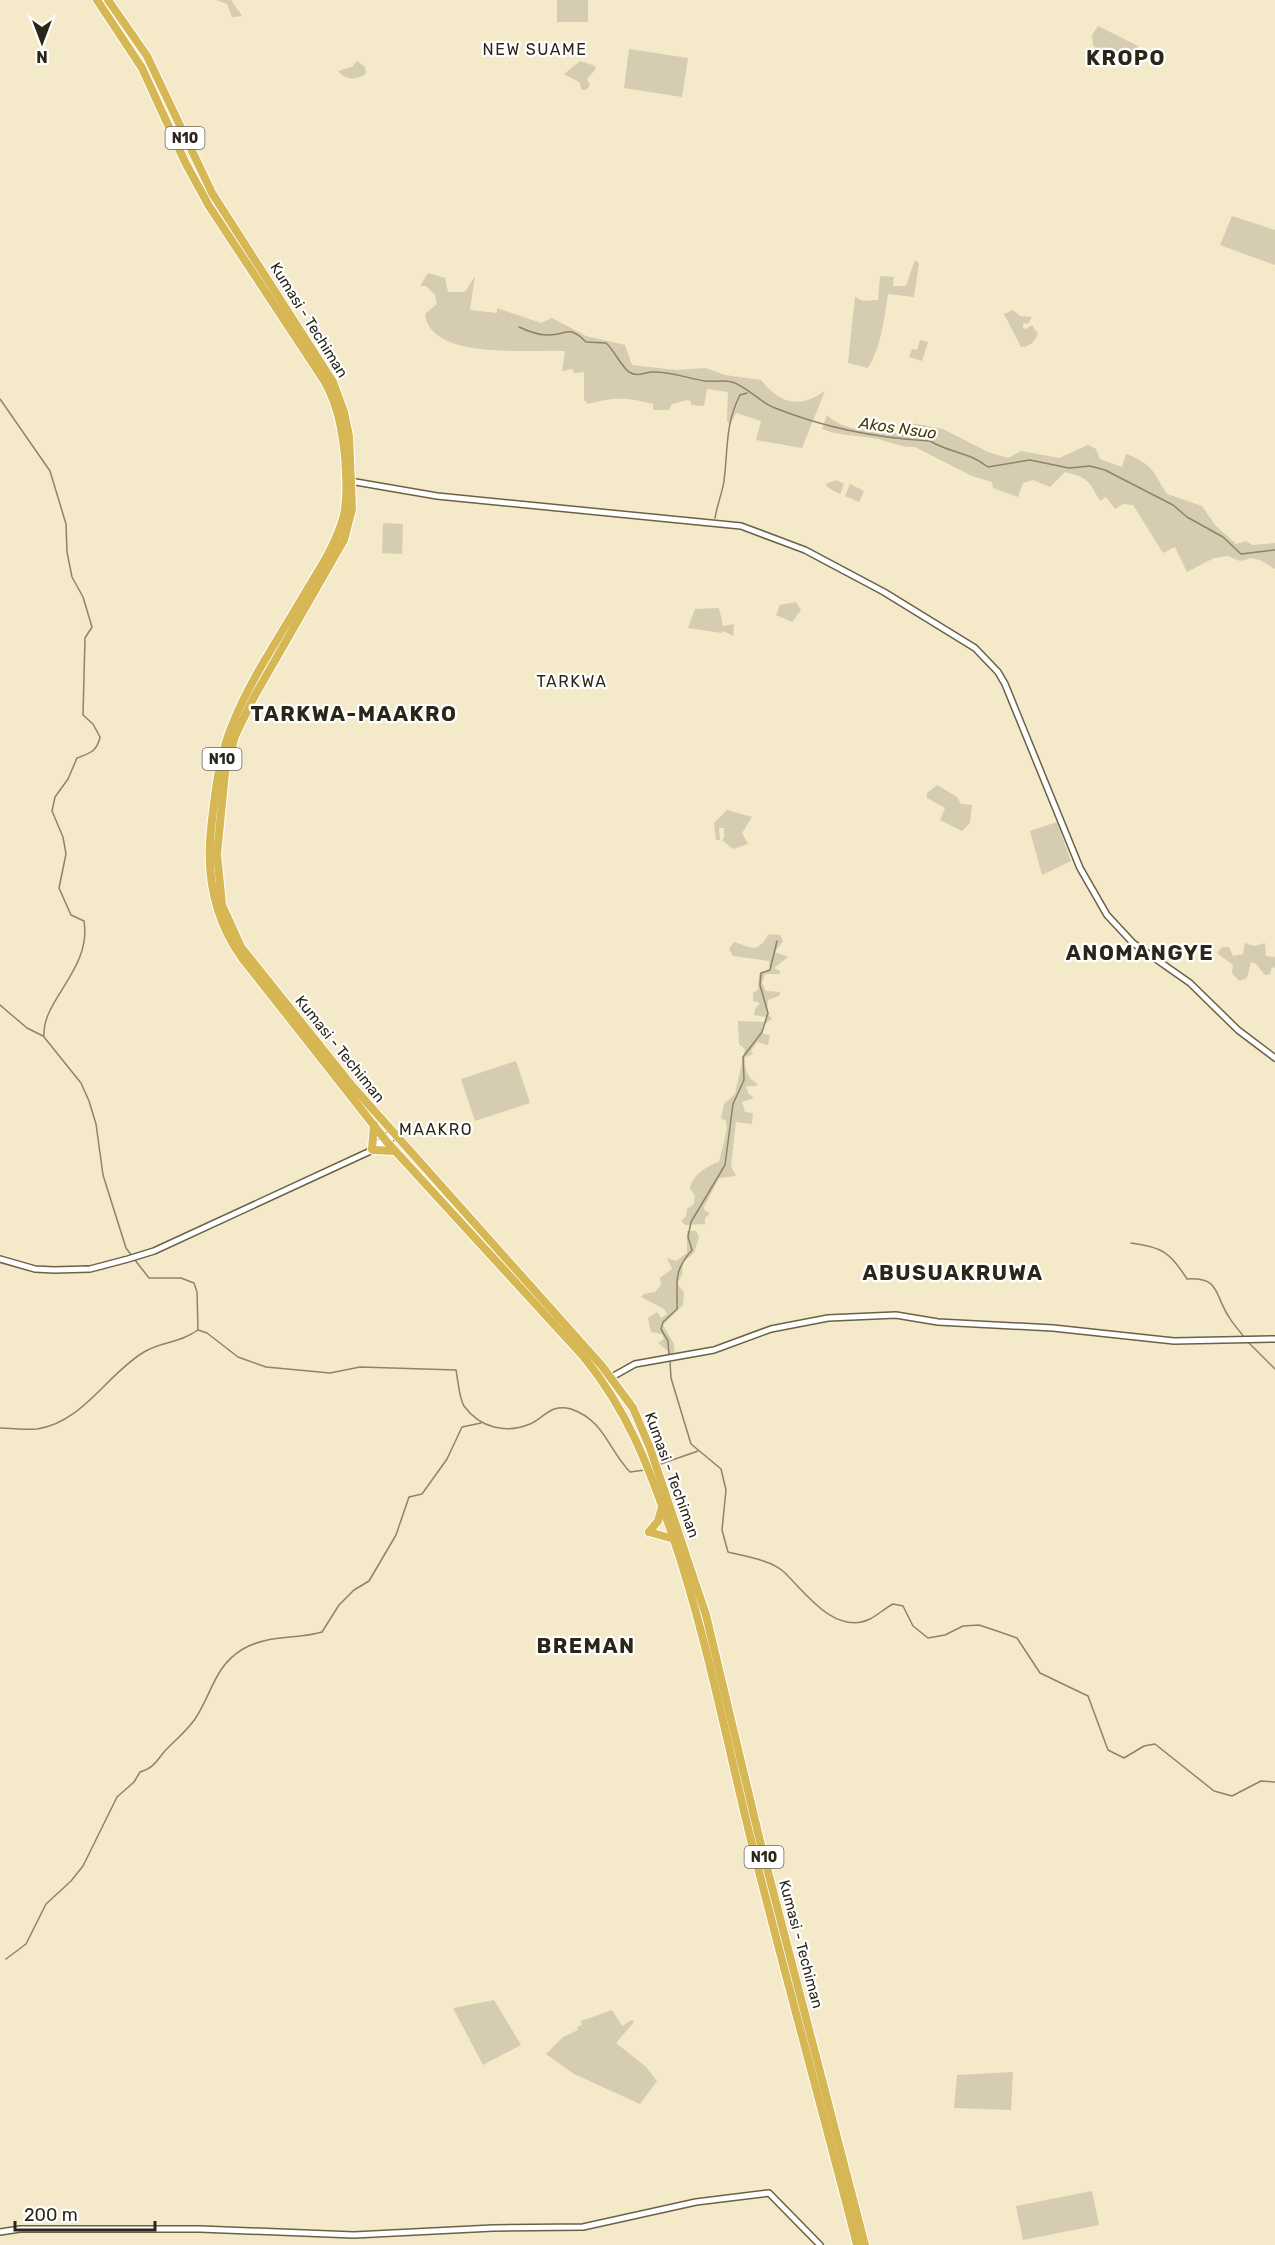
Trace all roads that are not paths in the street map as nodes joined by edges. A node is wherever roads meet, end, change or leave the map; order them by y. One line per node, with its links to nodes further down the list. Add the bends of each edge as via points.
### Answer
1 (97, 0): 3 (highway, N10, via 139,62 209,206 325,382 341,425)
2 (108, 0): 3 (highway, Kumasi - Techiman / N10, via 147,56 212,193 333,382 350,436)
3 (349, 481): 4 (street, via 437,496 741,526 823,559 968,643 1005,684 1080,868 1107,915 1133,943 1190,983 1238,1030); 5 (highway, N10, via 335,541 230,730 218,777 210,869 216,905 232,944); 6 (highway, Kumasi - Techiman / N10, via 352,509 344,540 235,736 224,784 217,872 222,905 241,946)
4 (1275, 1058)
5 (374, 1125): 7 (highway, N10); 8 (highway)
6 (393, 1134): 7 (street); 12 (highway, Kumasi - Techiman / N10)
7 (386, 1140): 8 (street); 9 (highway, N10)
8 (372, 1150): 9 (highway); 10 (street, via 140,1256 90,1269 54,1270)
9 (395, 1151): 12 (highway, N10)
10 (0, 1259)
11 (1275, 1339): 13 (street, via 1174,1341 884,1314 787,1326 714,1350 635,1364)
12 (581, 1348): 13 (highway, N10)
13 (607, 1379): 14 (highway, N10)
14 (655, 1473): 15 (highway, N10); 20 (highway, Kumasi - Techiman / N10, via 706,1615)
15 (662, 1505): 16 (highway, N10); 16 (highway, via 658,1521 649,1532)
16 (674, 1539): 19 (highway, N10, via 700,1626 752,1845)
17 (0, 2232): 18 (street, via 200,2229 354,2235 583,2227 696,2202 769,2193)
18 (820, 2245)
19 (856, 2245)
20 (865, 2245)

